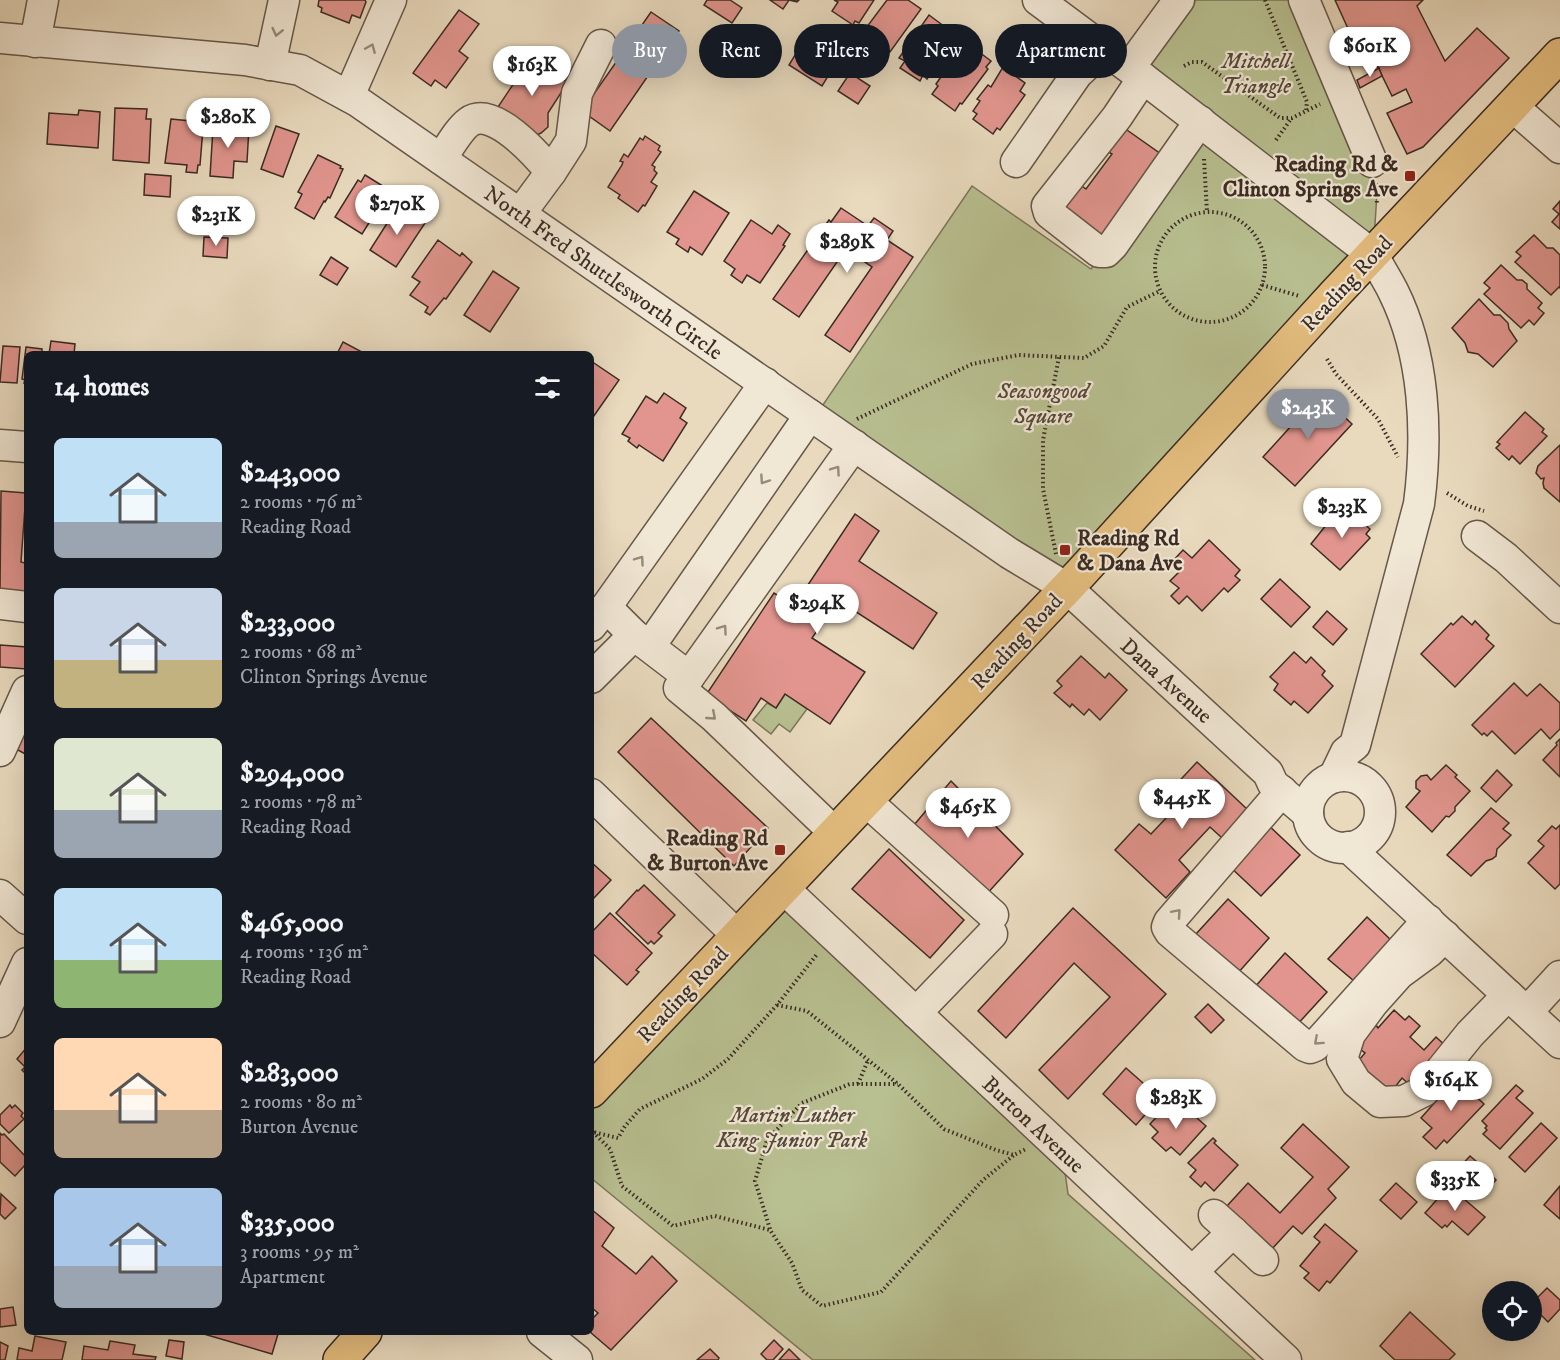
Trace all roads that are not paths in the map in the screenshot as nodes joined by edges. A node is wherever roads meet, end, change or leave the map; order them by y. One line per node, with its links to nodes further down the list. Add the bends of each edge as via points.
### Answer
1 (43, 0): 9 (street)
2 (285, 0): 12 (street, one-way to 12)
3 (392, 0): 16 (street, one-way to 3)
4 (1038, 0): 7 (street)
5 (1179, 0): 14 (street)
6 (1304, 0): 22 (street)
7 (1070, 24)
8 (0, 38): 9 (street, North Fred Shuttlesworth Circle)
9 (35, 42): 12 (street, North Fred Shuttlesworth Circle)
10 (601, 45): 23 (street, via 577,93 571,141)
11 (1560, 55): 17 (main road, Reading Road)
12 (270, 65): 16 (street, North Fred Shuttlesworth Circle, via 300,70)
13 (1127, 66): 14 (street)
14 (1136, 72): 18 (street); 18 (street, via 1117,117 1047,206 1049,213 1099,252 1106,252 1113,245)
15 (1074, 78): 21 (street)
16 (349, 96): 20 (street, North Fred Shuttlesworth Circle)
17 (1512, 106): 19 (street); 25 (main road, Reading Road)
18 (1200, 121): 25 (street)
19 (1560, 148)
20 (441, 159): 23 (street, via 469,122 489,119 517,137); 24 (street, North Fred Shuttlesworth Circle)
21 (1016, 162)
22 (1372, 162)
23 (551, 172): 24 (street)
24 (520, 214): 26 (street, North Fred Shuttlesworth Circle)
25 (1372, 255): 31 (main road, Reading Road); 40 (street, via 1394,293 1409,337 1423,411 1424,458 1419,504)
26 (765, 383): 27 (street, North Fred Shuttlesworth Circle); 35 (street, one-way to 26)
27 (832, 430): 31 (street, North Fred Shuttlesworth Circle); 36 (street, one-way to 36); 38 (street, one-way to 27)
28 (0, 445): 29 (street)
29 (24, 447)
30 (1481, 523): 32 (street, via 1506,558)
31 (1066, 588): 43 (street, Dana Avenue); 46 (main road, Reading Road)
32 (1557, 599)
33 (0, 604): 34 (street)
34 (24, 607)
35 (599, 617): 36 (street)
36 (642, 641): 37 (street); 38 (street)
37 (594, 676)
38 (689, 677): 49 (street, one-way to 49, via 679,688)
39 (24, 698): 41 (street)
40 (1355, 745): 42 (street); 44 (street)
41 (0, 751)
42 (1327, 781): 43 (street); 44 (street, via 1344,776); 47 (street, via 1313,793)
43 (1275, 782): 47 (street, Dana Avenue); 55 (street, one-way to 43, via 1310,1048 1170,932 1169,922)
44 (1364, 782): 48 (street, via 1378,798 1379,821)
45 (594, 797): 56 (street)
46 (865, 800): 49 (main road, Reading Road); 60 (street, via 993,925)
47 (1308, 814): 50 (street, via 1317,835 1326,843)
48 (1375, 831): 50 (street, via 1368,839); 51 (street, via 1382,857)
49 (834, 832): 52 (main road, Reading Road)
50 (1348, 847): 51 (street)
51 (1382, 878): 55 (street)
52 (782, 888): 56 (main road, Reading Road); 60 (street, Burton Avenue)
53 (0, 895): 54 (street)
54 (24, 916)
55 (1436, 928): 59 (street); 59 (street, via 1429,952 1399,974 1350,1034 1342,1059 1356,1082 1380,1102 1404,1101 1424,1091 1470,1034)
56 (737, 935): 63 (main road, Reading Road)
57 (24, 970): 61 (street)
58 (1560, 976): 59 (street)
59 (1518, 1004): 62 (street)
60 (916, 1013): 65 (street, Burton Avenue)
61 (0, 1022)
62 (1560, 1043)
63 (594, 1088)
64 (1263, 1260): 65 (street, via 1224,1223)
65 (1192, 1272): 70 (street, Burton Avenue)
66 (362, 1335): 68 (main road)
67 (546, 1335): 69 (street)
68 (340, 1360)
69 (577, 1360)
70 (1286, 1360)

